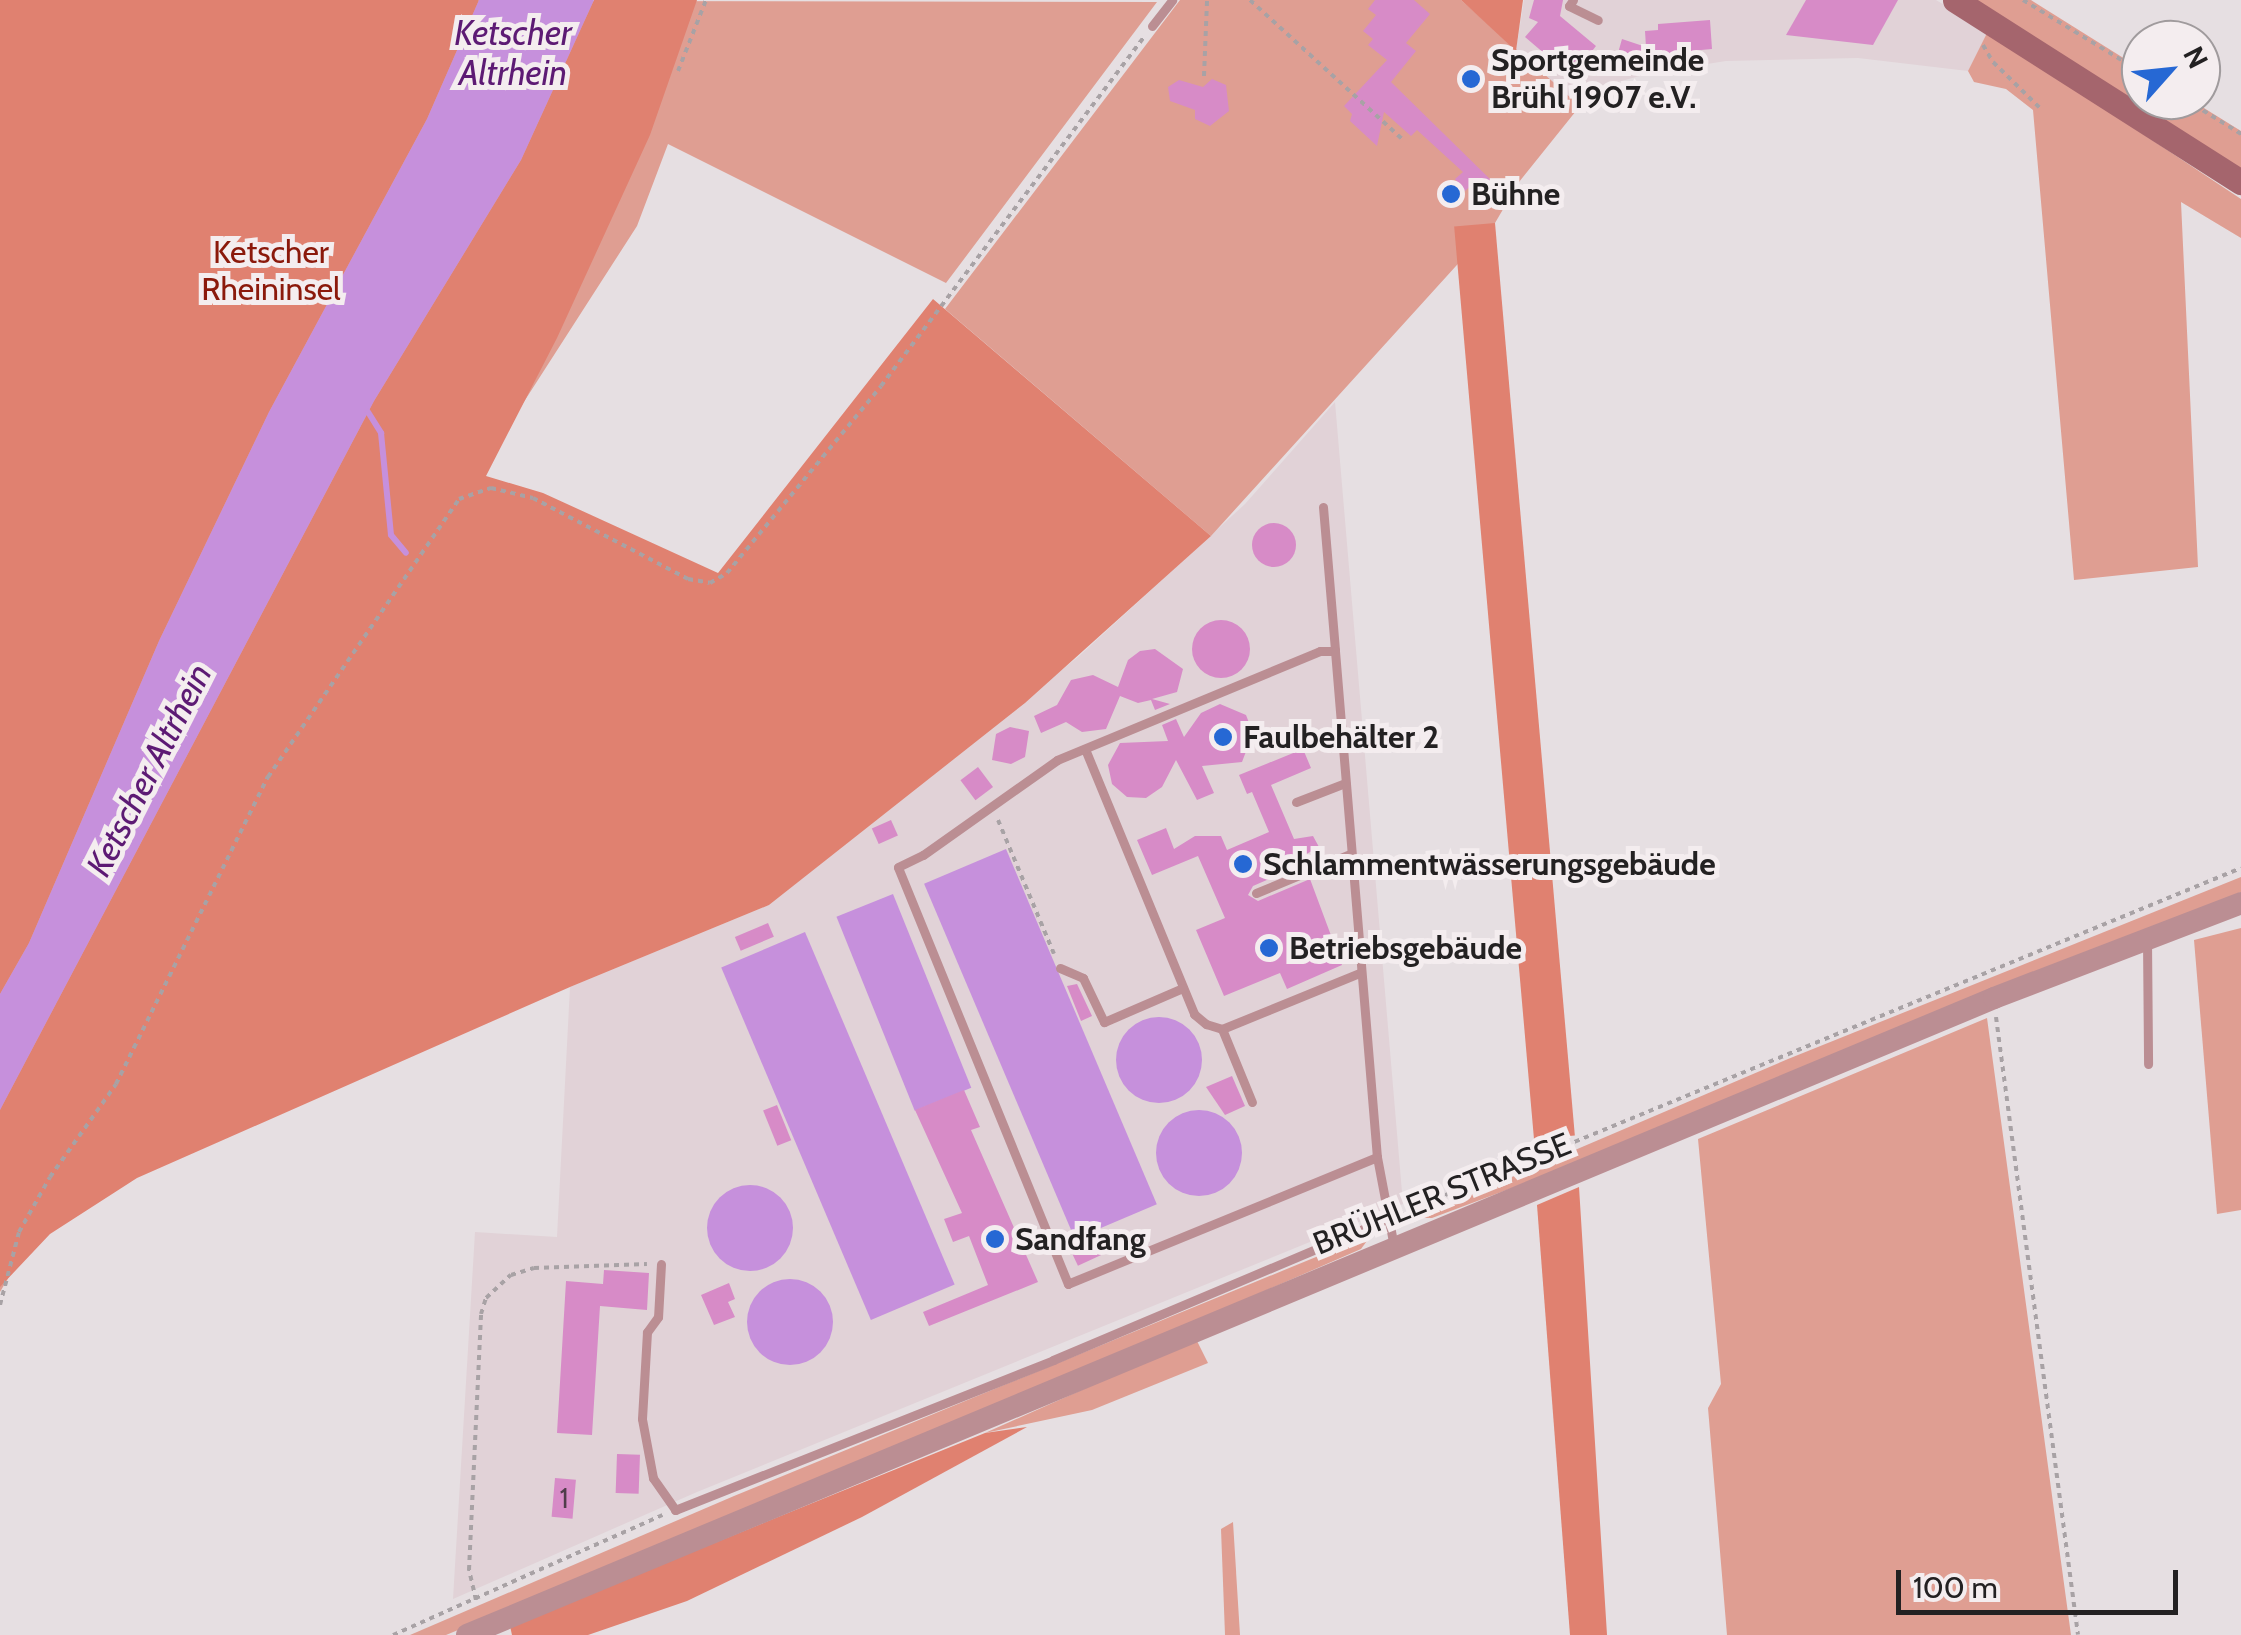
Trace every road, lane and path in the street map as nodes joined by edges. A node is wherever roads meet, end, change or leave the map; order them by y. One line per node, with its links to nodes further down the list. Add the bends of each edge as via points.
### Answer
1 (706, 0): 12 (path)
2 (1172, 0): 10 (lane)
3 (1207, 0): 13 (path)
4 (1250, 0): 17 (path)
5 (1572, 0): 9 (lane, via 1569,6)
6 (1954, 0): 8 (main road)
7 (2022, 0): 11 (path)
8 (1982, 17): 14 (path, via 1979,38 1993,62); 18 (main road)
9 (1598, 20)
10 (1152, 26): 41 (path, via 881,386 727,573 710,583 688,579 533,498 491,488 459,499 268,776 116,1084 19,1232)
11 (2121, 60)
12 (678, 71)
13 (1204, 76)
14 (2041, 109)
15 (2218, 120): 16 (path)
16 (2241, 134)
17 (1402, 139)
18 (2241, 182)
19 (1323, 507): 20 (lane)
20 (1335, 651): 21 (lane, via 1320,651); 22 (lane)
21 (1084, 749): 24 (lane); 32 (lane)
22 (1345, 783): 23 (lane); 25 (lane)
23 (1296, 802)
24 (992, 806): 30 (path); 37 (lane, via 898,867 1068,1284)
25 (1350, 854): 27 (lane); 31 (lane)
26 (2241, 868): 38 (path)
27 (1256, 892)
28 (2241, 903): 29 (street, BRÜHLER STRASSE)
29 (2155, 935): 33 (street, BRÜHLER STRASSE); 35 (lane)
30 (1060, 968): 32 (lane, via 1082,978 1104,1022)
31 (1359, 973): 34 (lane); 37 (lane)
32 (1183, 988): 34 (lane, via 1194,1014)
33 (1994, 998): 39 (street, BRÜHLER STRASSE); 46 (path)
34 (1222, 1029): 36 (lane)
35 (2148, 1064)
36 (1252, 1102)
37 (1377, 1157): 38 (lane)
38 (1388, 1218): 39 (lane); 42 (lane)
39 (1394, 1247): 45 (street, BRÜHLER STRASSE)
40 (661, 1264): 42 (lane, via 658,1318 646,1332 642,1419 653,1478); 43 (path, via 534,1268 512,1274 486,1298 469,1570)
41 (0, 1306)
42 (675, 1510): 43 (path)
43 (476, 1600): 44 (path)
44 (392, 1635)
45 (466, 1635)
46 (2078, 1635)

